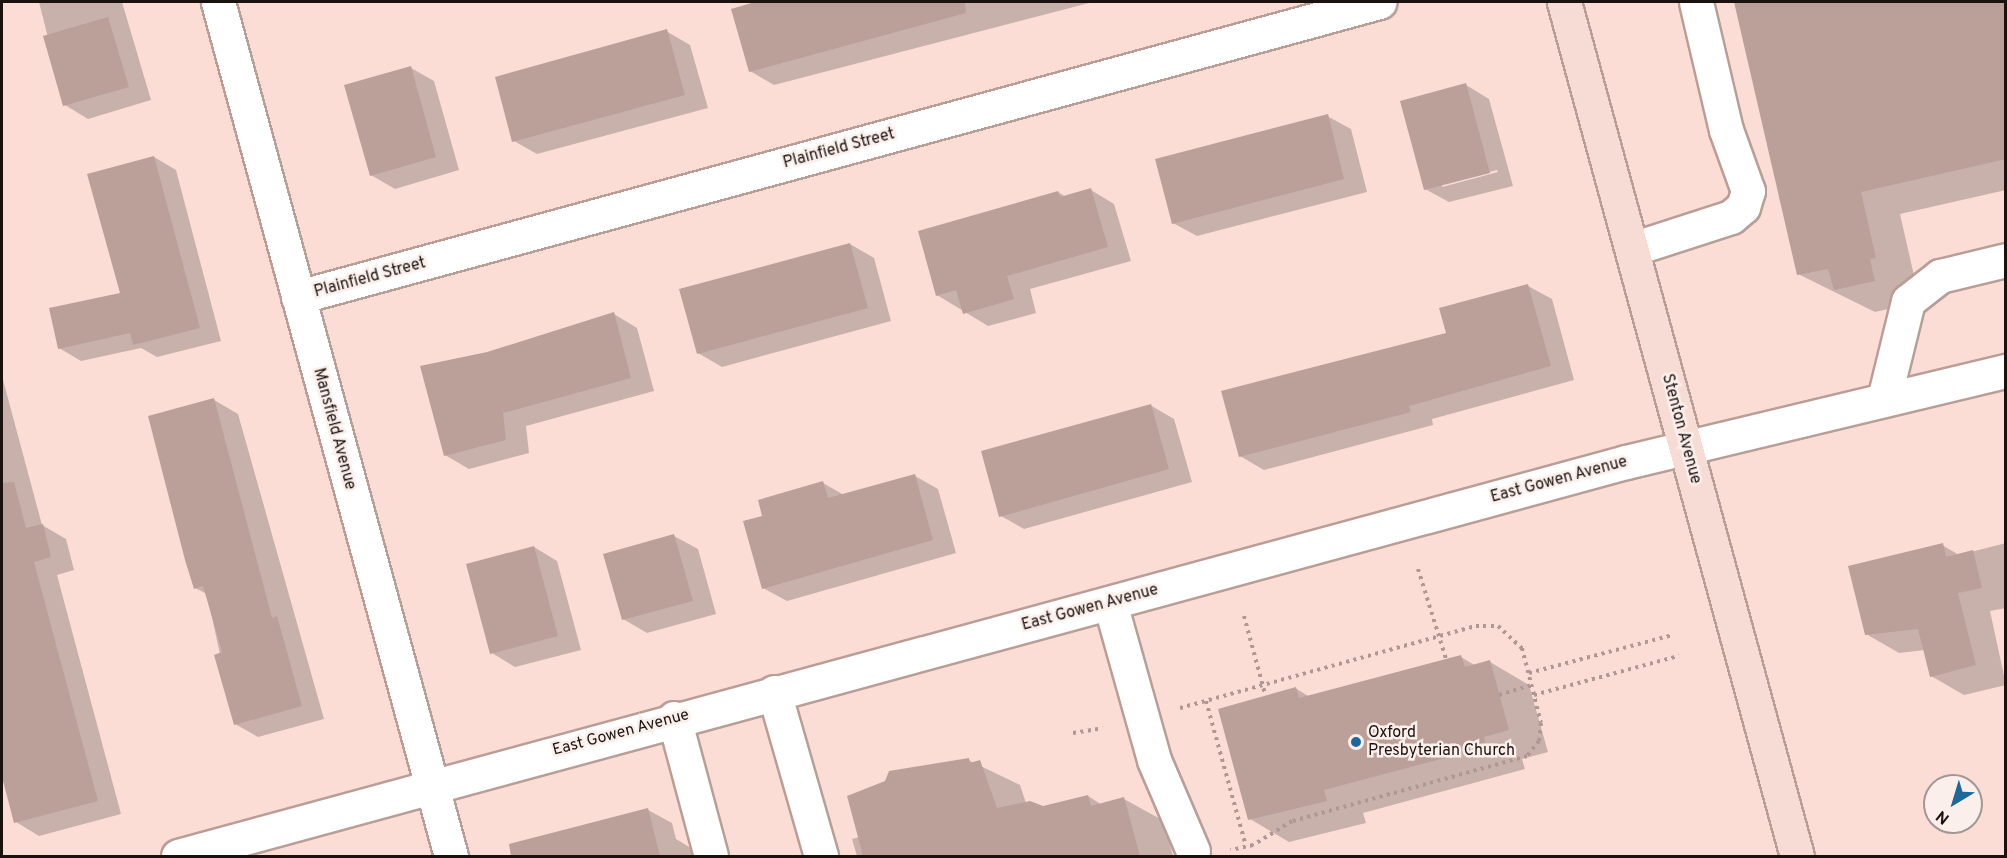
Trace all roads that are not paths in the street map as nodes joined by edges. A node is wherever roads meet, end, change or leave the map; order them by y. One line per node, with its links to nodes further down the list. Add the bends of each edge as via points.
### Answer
1 (218, 2): 7 (street, Mansfield Avenue)
2 (1379, 2): 7 (street, Plainfield Street)
3 (1564, 2): 5 (main road, Stenton Avenue)
4 (1696, 2): 5 (street, via 1726,130 1748,191 1743,207 1731,218)
5 (1632, 249): 10 (main road, Stenton Avenue)
6 (2006, 260): 9 (street, via 1940,276 1908,301)
7 (298, 297): 14 (street, Mansfield Avenue)
8 (2006, 371): 9 (street, East Gowen Avenue)
9 (1884, 399): 10 (street, East Gowen Avenue)
10 (1686, 446): 11 (street, East Gowen Avenue); 20 (main road, Stenton Avenue)
11 (1110, 603): 12 (street, East Gowen Avenue); 15 (street, via 1154,760)
12 (774, 692): 13 (street, East Gowen Avenue); 19 (street)
13 (674, 718): 14 (street, East Gowen Avenue); 18 (street)
14 (432, 786): 16 (street, East Gowen Avenue); 17 (street, Mansfield Avenue)
15 (1194, 851)
16 (179, 856)
17 (451, 856)
18 (711, 856)
19 (821, 856)
20 (1797, 856)

